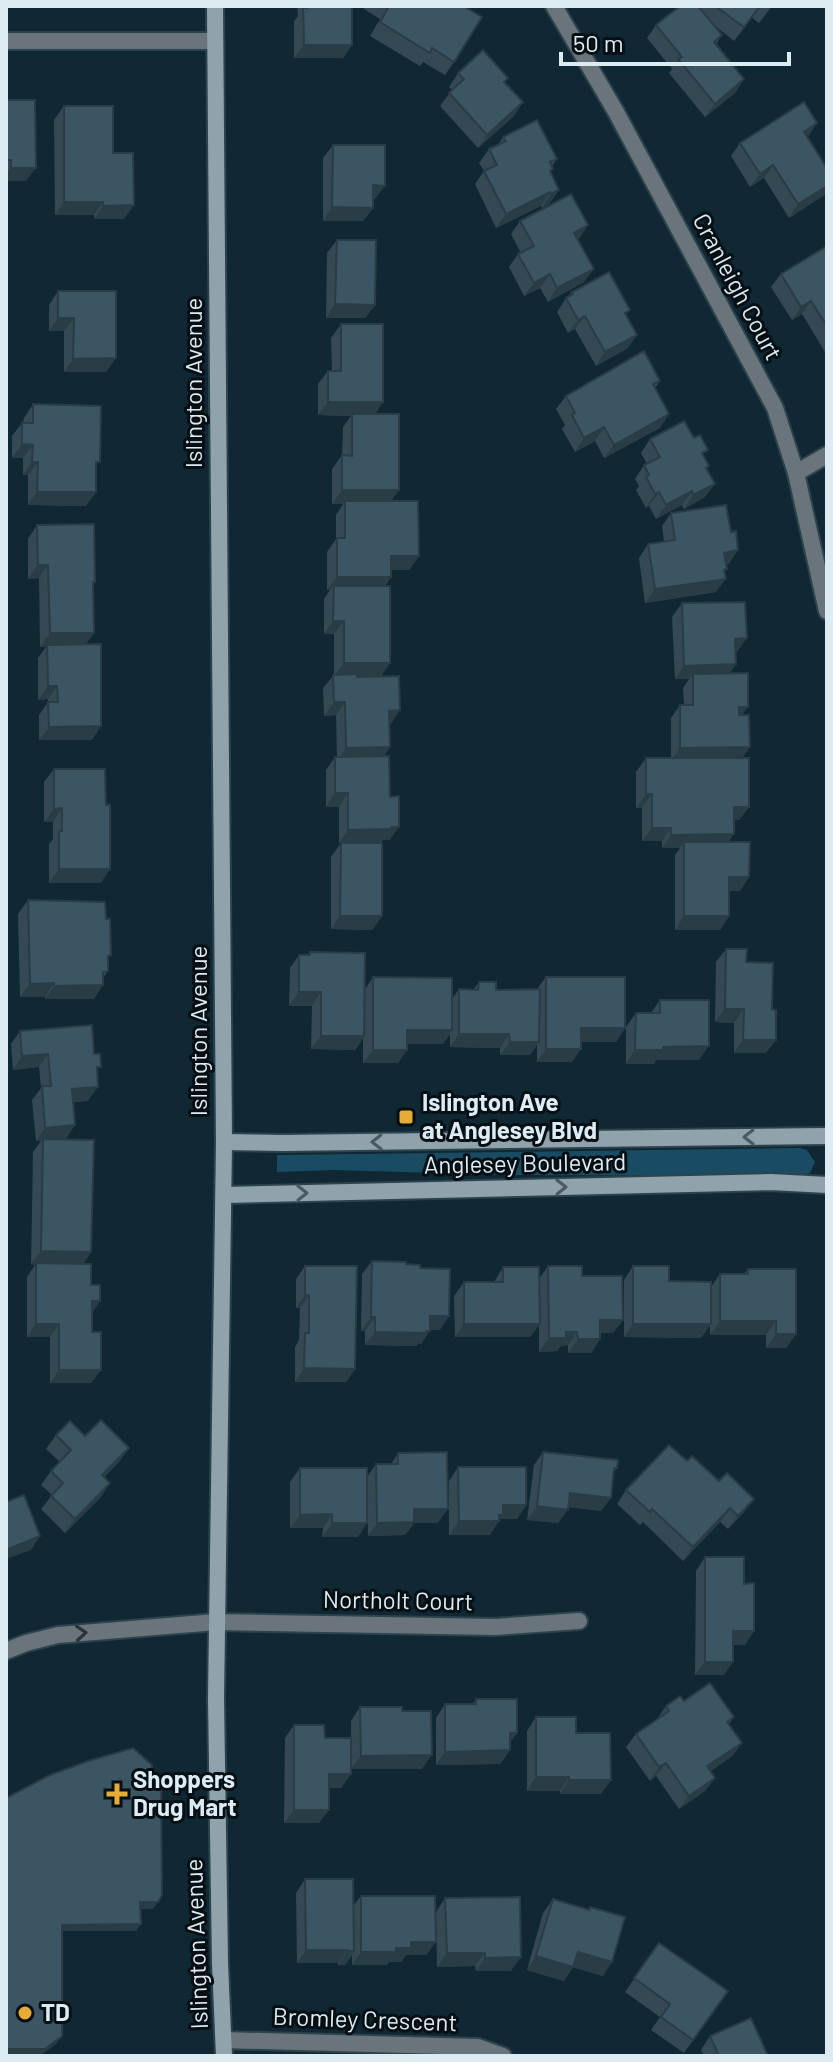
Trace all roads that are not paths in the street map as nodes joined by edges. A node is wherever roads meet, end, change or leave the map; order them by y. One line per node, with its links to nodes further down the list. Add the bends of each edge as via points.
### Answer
1 (215, 6): 4 (main road, Islington Avenue)
2 (554, 6): 6 (street, Cranleigh Court, via 775,408)
3 (6, 41): 4 (street)
4 (215, 41): 9 (main road, Islington Avenue)
5 (827, 455): 6 (street)
6 (796, 473): 7 (street, Cranleigh Court)
7 (827, 611)
8 (827, 1136): 9 (main road, Anglesey Boulevard, one-way to 9)
9 (224, 1142): 11 (main road, Islington Avenue)
10 (827, 1185): 11 (main road, Anglesey Boulevard, one-way to 10)
11 (224, 1195): 13 (main road, Islington Avenue)
12 (579, 1621): 13 (street, Northolt Court, via 495,1627)
13 (216, 1622): 14 (street, Northolt Court, one-way to 13, via 58,1635); 15 (main road, Islington Avenue)
14 (6, 1651)
15 (224, 2048): 16 (street, Bromley Crescent, via 478,2047)
16 (503, 2056)

